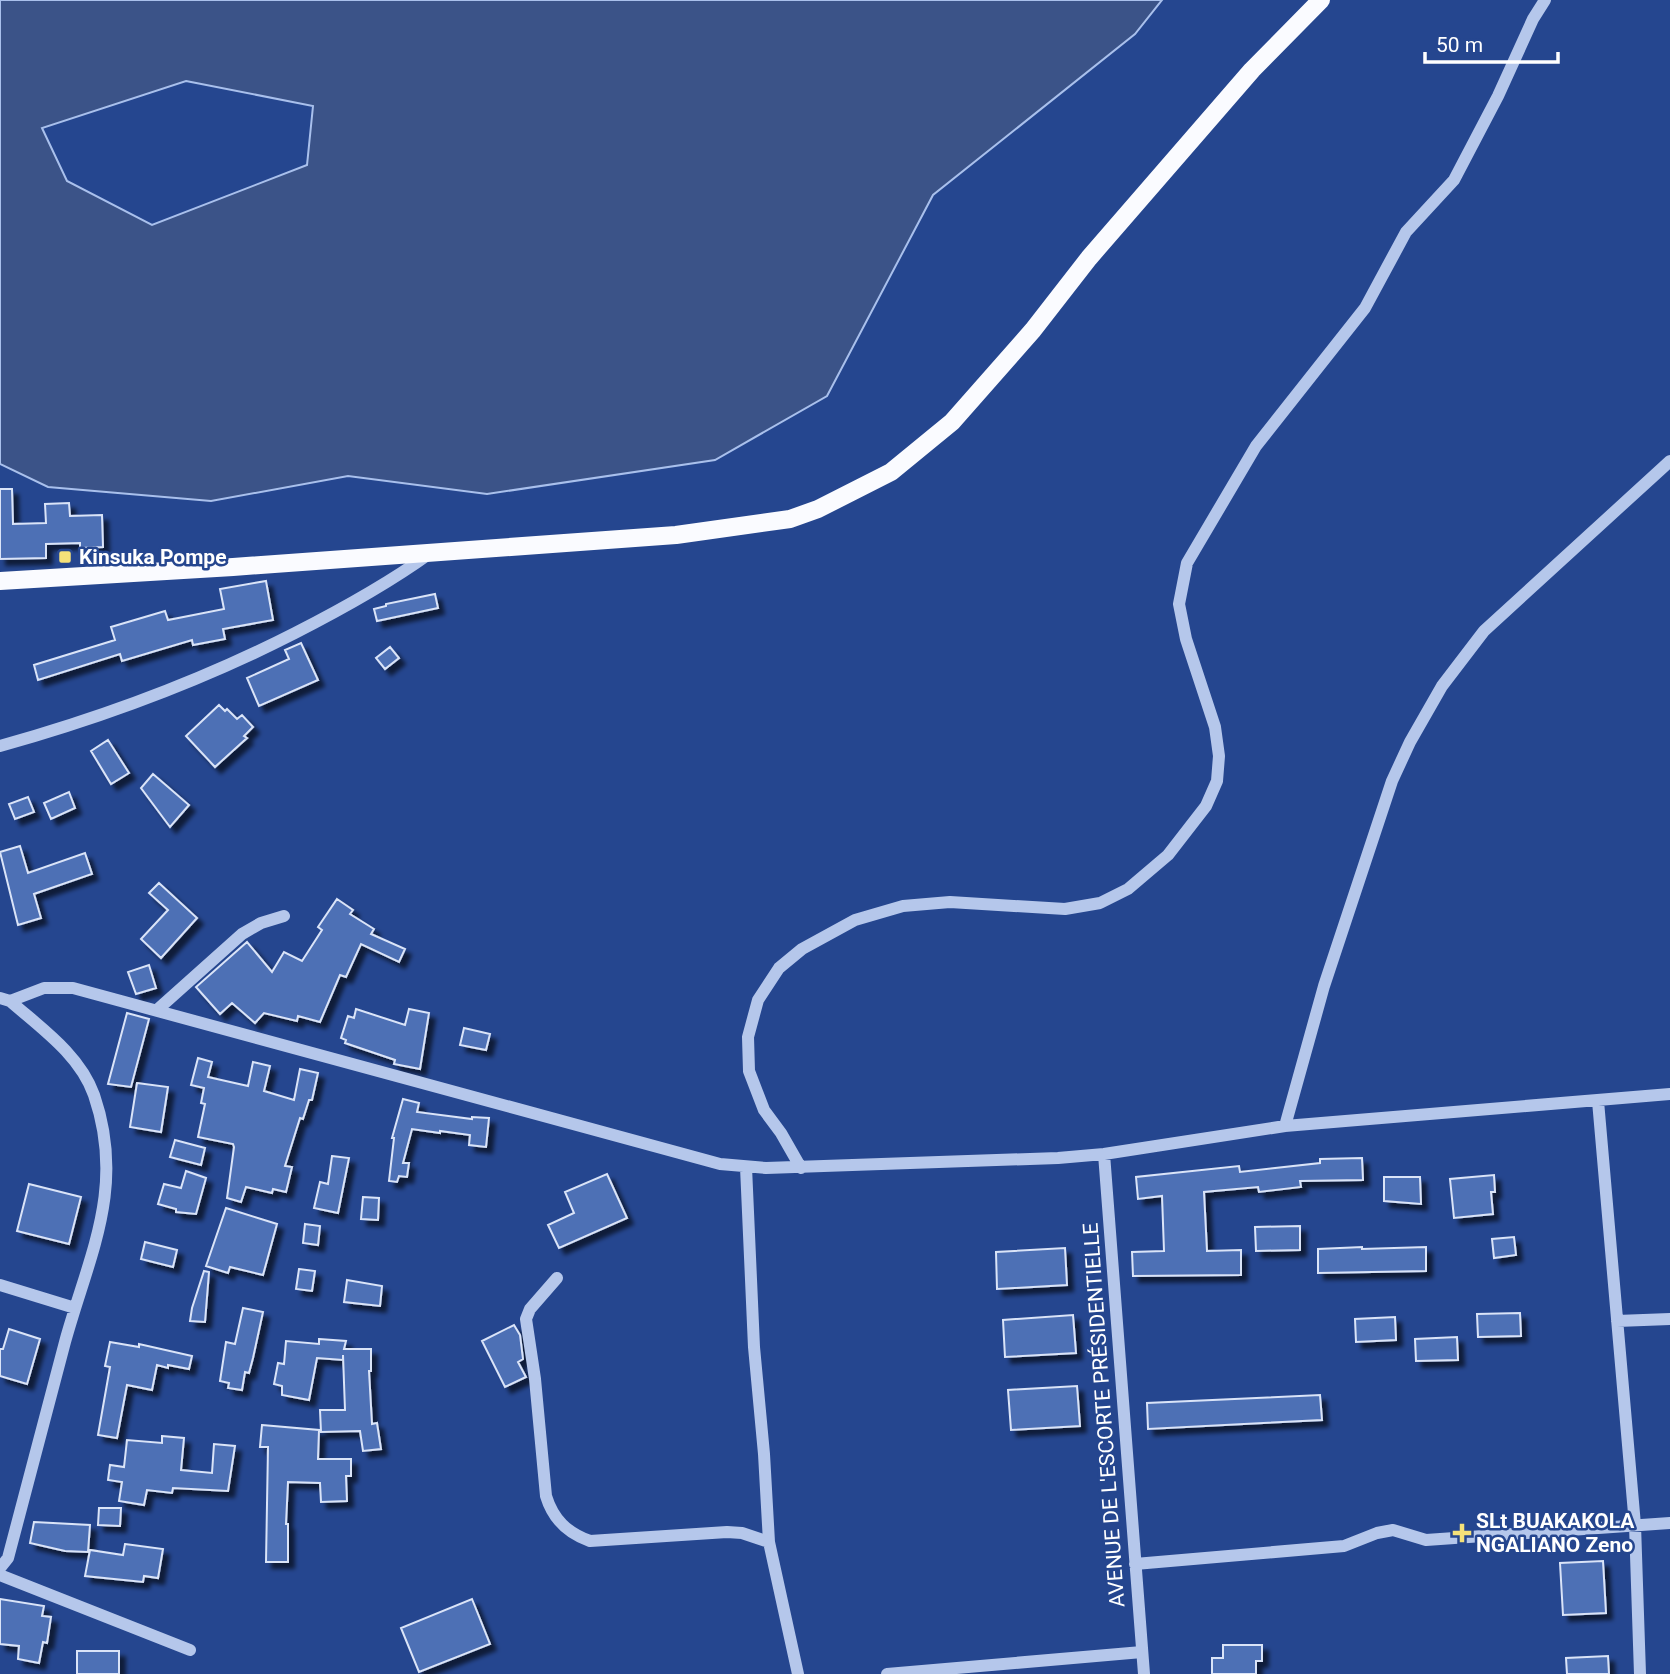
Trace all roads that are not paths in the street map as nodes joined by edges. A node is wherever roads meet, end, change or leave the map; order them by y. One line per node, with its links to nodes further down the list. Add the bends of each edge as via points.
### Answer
1 (1321, 0): 4 (main road, via 1252,70 952,422 891,472 790,519 676,535)
2 (1545, 0): 15 (street, via 1454,180 1406,232 1365,308 1256,446 1187,563 1179,604 1215,727 1219,756 1217,781 1206,806 1168,855 1128,889 1100,902 1065,909 950,902 903,906 855,920 802,948 779,968 758,1000 748,1037 749,1071 764,1110)
3 (1670, 461): 12 (street, via 1484,631 1442,686 1392,781 1324,986)
4 (429, 553): 5 (main road); 6 (street, via 359,601 242,659 170,691)
5 (0, 581)
6 (0, 746)
7 (284, 916): 9 (street, via 242,934)
8 (5, 999): 9 (street, via 44,988 73,988); 18 (street, via 79,1067 93,1093 103,1130 108,1172 105,1202)
9 (157, 1010): 14 (street, via 720,1164)
10 (1670, 1094): 11 (street)
11 (1598, 1101): 12 (street); 20 (street)
12 (1284, 1126): 13 (street)
13 (1104, 1154): 15 (street); 24 (street, AVENUE DE L'ESCORTE PRÉSIDENTIELLE)
14 (746, 1167): 15 (street); 23 (street)
15 (802, 1168)
16 (557, 1278): 23 (street, via 530,1309 526,1328 546,1496 563,1527 590,1541 727,1532)
17 (0, 1285): 18 (street)
18 (75, 1308): 25 (street, via 8,1558)
19 (1670, 1319): 20 (street)
20 (1617, 1321): 22 (street)
21 (1670, 1523): 22 (street)
22 (1635, 1525): 24 (street, via 1426,1540 1394,1530 1344,1546); 33 (street)
23 (769, 1542): 30 (street)
24 (1135, 1564): 28 (street, AVENUE DE L'ESCORTE PRÉSIDENTIELLE)
25 (0, 1568)
26 (0, 1575): 27 (street)
27 (190, 1650)
28 (1142, 1653): 29 (street); 32 (street, AVENUE DE L'ESCORTE PRÉSIDENTIELLE)
29 (953, 1671): 31 (street)
30 (798, 1674)
31 (887, 1674)
32 (1144, 1674)
33 (1640, 1674)

